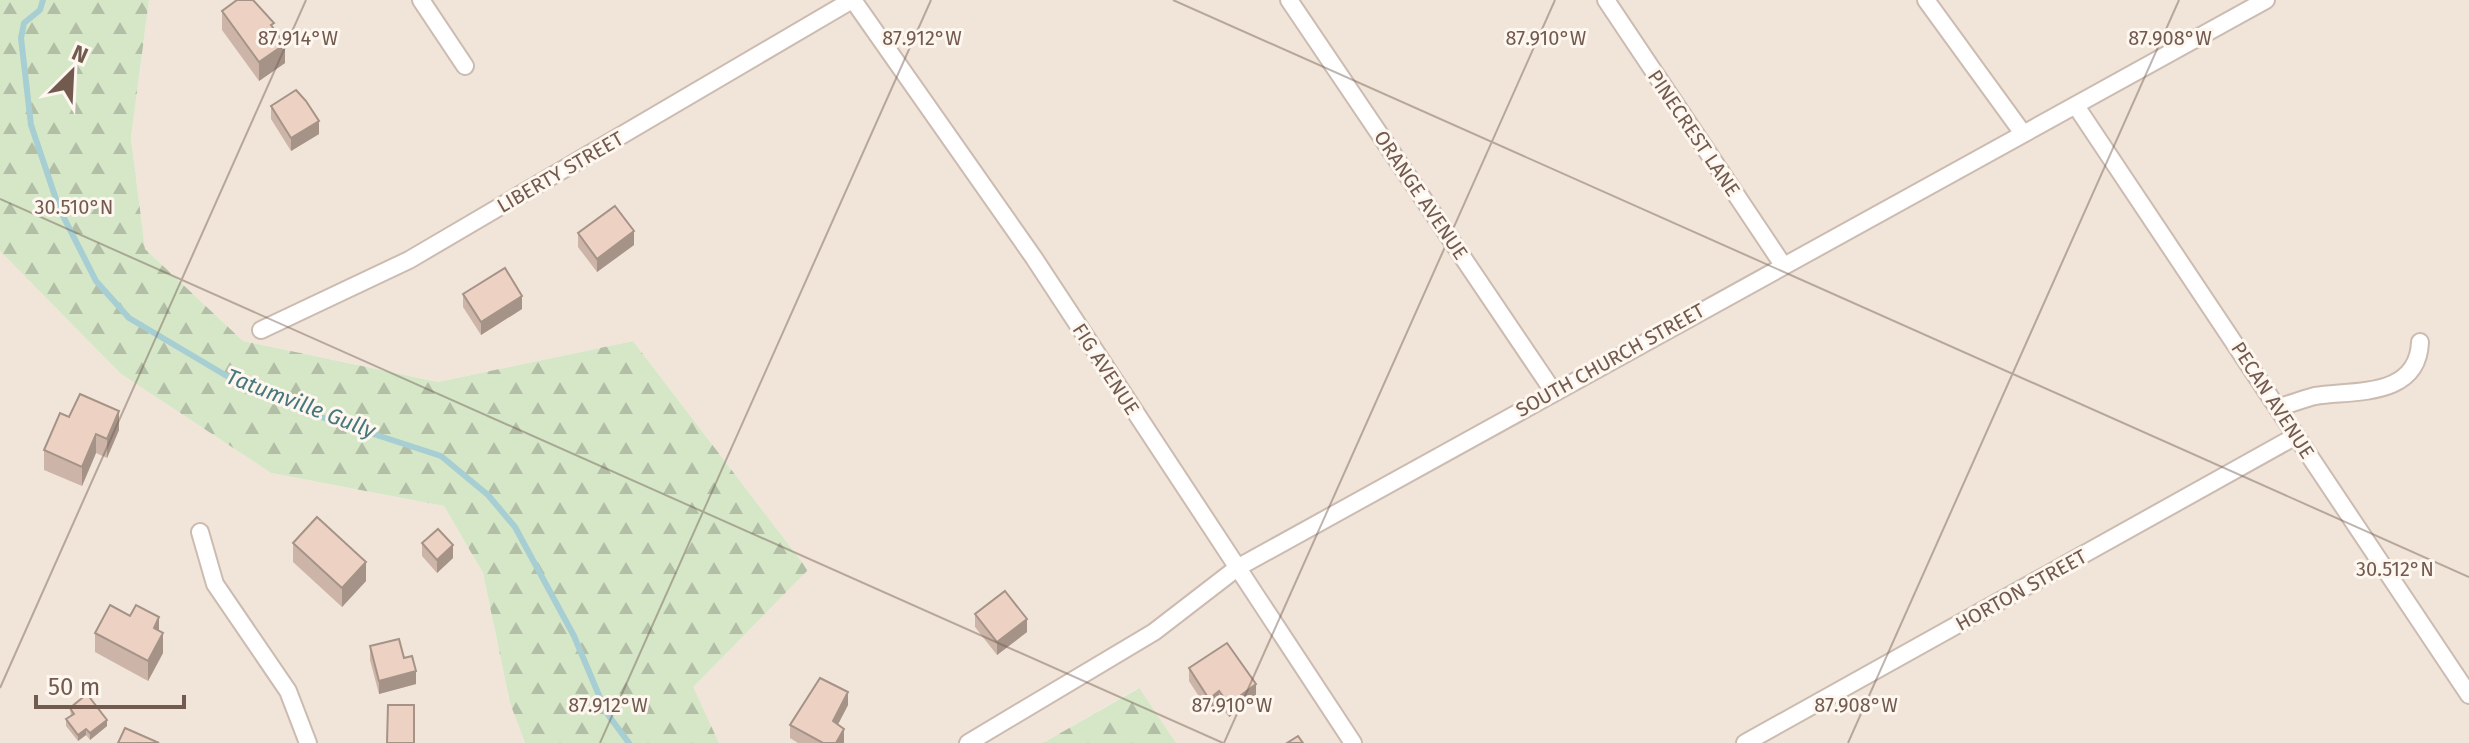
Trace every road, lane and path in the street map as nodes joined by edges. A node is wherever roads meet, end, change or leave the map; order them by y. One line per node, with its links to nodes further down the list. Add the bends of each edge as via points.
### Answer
1 (421, 0): 7 (street)
2 (853, 0): 11 (street, LIBERTY STREET, via 409,260); 17 (street, FIG AVENUE, via 1034,258)
3 (1289, 0): 13 (street, ORANGE AVENUE)
4 (1606, 0): 10 (street, PINECREST LANE)
5 (1926, 0): 9 (street)
6 (2266, 0): 8 (street, SOUTH CHURCH STREET)
7 (465, 66)
8 (2076, 106): 9 (street, SOUTH CHURCH STREET); 14 (street, PECAN AVENUE)
9 (2022, 132): 10 (street, SOUTH CHURCH STREET)
10 (1783, 265): 13 (street, SOUTH CHURCH STREET)
11 (261, 330)
12 (2420, 342): 14 (street, via 2412,370 2379,390)
13 (1553, 391): 17 (street, SOUTH CHURCH STREET)
14 (2279, 407): 15 (street, PECAN AVENUE)
15 (2296, 436): 18 (street, PECAN AVENUE); 22 (street, HORTON STREET)
16 (200, 532): 19 (street, via 215,584 288,691)
17 (1237, 568): 20 (street, SOUTH CHURCH STREET, via 1154,632); 21 (street, FIG AVENUE)
18 (2469, 695)
19 (308, 743)
20 (968, 743)
21 (1353, 743)
22 (1745, 743)

